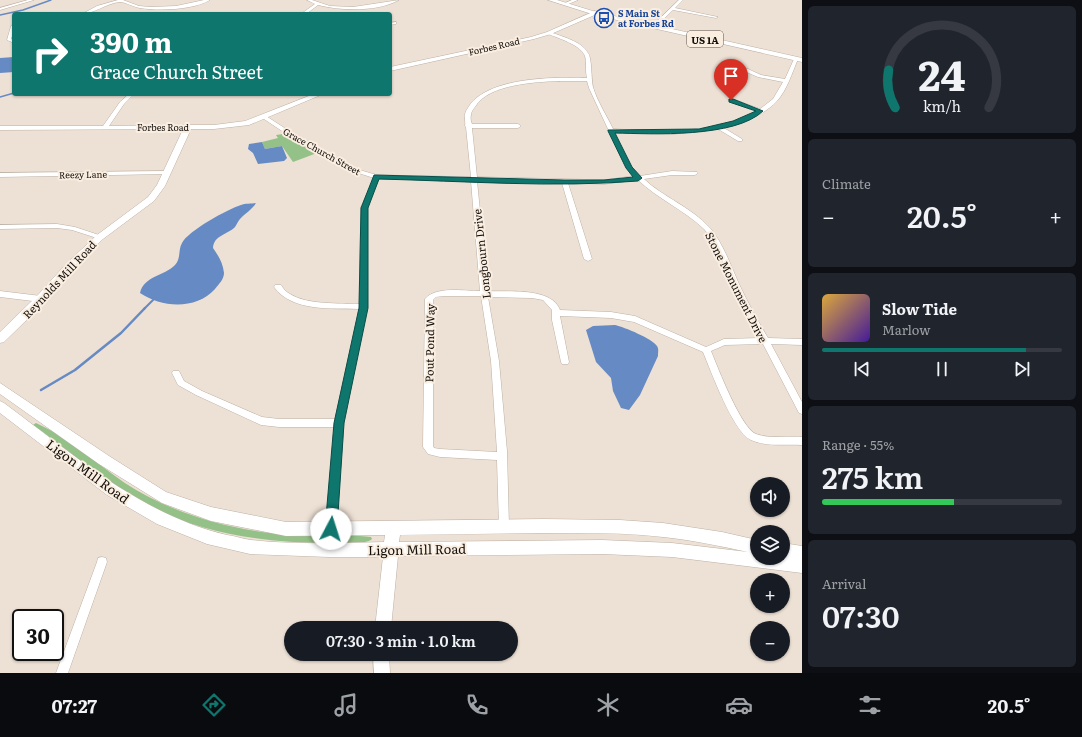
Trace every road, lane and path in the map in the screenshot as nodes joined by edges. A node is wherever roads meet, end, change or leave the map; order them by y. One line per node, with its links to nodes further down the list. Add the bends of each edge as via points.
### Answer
1 (7, 0): 12 (street)
2 (32, 0): 12 (street)
3 (208, 0): 13 (street, via 183,6)
4 (309, 0): 10 (street)
5 (397, 0): 10 (street, via 352,8)
6 (551, 0): 11 (main road, US 1A)
7 (576, 0): 11 (street)
8 (681, 0): 15 (street)
9 (120, 1): 13 (street); 16 (street)
10 (318, 4): 18 (street)
11 (565, 4): 19 (main road, US 1A)
12 (17, 5): 14 (street)
13 (151, 8): 17 (street)
14 (0, 9)
15 (673, 9): 20 (street); 21 (street)
16 (88, 12)
17 (145, 12)
18 (306, 12)
19 (595, 13): 21 (main road, US 1A); 23 (main road, Forbes Road)
20 (716, 17)
21 (653, 27): 25 (main road, US 1A)
22 (12, 30): 24 (street, via 9,40)
23 (549, 33): 26 (main road, Forbes Road); 28 (street, Stone Monument Drive, via 576,44 586,53)
24 (12, 41)
25 (799, 60): 29 (street)
26 (392, 69)
27 (746, 70): 29 (street)
28 (589, 80): 35 (street, Longbourn Drive, via 543,79 490,92 469,108); 41 (street, Stone Monument Drive)
29 (785, 81): 33 (street, via 775,100)
30 (130, 96): 37 (street)
31 (315, 96): 34 (main road, Forbes Road)
32 (731, 100): 33 (street)
33 (760, 111): 39 (street)
34 (264, 117): 38 (main road, Forbes Road, via 232,125); 46 (street, Grace Church Street, via 354,170)
35 (468, 126): 36 (street); 48 (street, Longbourn Drive)
36 (518, 126)
37 (105, 127): 38 (street, Forbes Road); 40 (street, Forbes Road)
38 (188, 127): 43 (main road, Reynolds Mill Road)
39 (719, 127): 41 (street, via 682,132); 42 (street)
40 (0, 128)
41 (611, 131): 47 (street, Stone Monument Drive, via 626,162)
42 (740, 140)
43 (166, 173): 45 (street, Reezy Lane); 51 (main road, Reynolds Mill Road, via 161,186 151,199)
44 (695, 173): 47 (street, Grace Church Street, via 680,172)
45 (0, 175)
46 (377, 177): 48 (street, Grace Church Street); 57 (street, via 364,208)
47 (638, 178): 49 (street, Grace Church Street, via 604,182); 60 (street, Stone Monument Drive, via 707,229 715,240)
48 (474, 179): 49 (street, Grace Church Street); 54 (street, Longbourn Drive)
49 (565, 182): 52 (street)
50 (0, 227): 51 (street, via 57,226 73,228)
51 (100, 237): 56 (main road, Reynolds Mill Road, via 70,265)
52 (588, 259)
53 (278, 287): 57 (street, via 287,296 298,300)
54 (484, 293): 58 (street, Pout Pond Way, via 545,298 556,309); 70 (street, Longbourn Drive, via 495,361); 70 (street, Pout Pond Way, via 443,293 429,299 428,447 431,451 440,453)
55 (0, 294): 56 (street)
56 (41, 299): 59 (main road, Reynolds Mill Road)
57 (363, 308): 68 (street)
58 (556, 313): 62 (street, via 611,314 635,319); 63 (street, Pout Pond Way)
59 (0, 339)
60 (765, 342): 61 (street); 62 (street, via 724,342); 67 (street, Stone Monument Drive)
61 (802, 342)
62 (706, 350): 69 (street, via 739,422 750,435)
63 (565, 362)
64 (176, 373): 68 (street, via 180,383 199,394 261,421)
65 (0, 388): 73 (main road, Ligon Mill Road, via 162,497 211,514 278,528)
66 (0, 406): 75 (main road, Ligon Mill Road, via 112,491 162,520 206,537 250,547)
67 (802, 410)
68 (339, 423): 73 (street)
69 (802, 441)
70 (502, 456): 71 (street, Longbourn Drive)
71 (504, 526): 72 (main road, Ligon Mill Road); 74 (main road, Ligon Mill Road, via 663,530)
72 (393, 528): 73 (main road, Ligon Mill Road); 75 (main road)
73 (331, 529)
74 (750, 545)
75 (391, 550): 79 (main road, Ligon Mill Road, via 625,548 696,552); 80 (main road)
76 (790, 551): 77 (main road)
77 (802, 553)
78 (102, 562): 82 (street)
79 (802, 566)
80 (384, 621)
81 (381, 661): 83 (main road)
82 (62, 673)
83 (382, 673)

